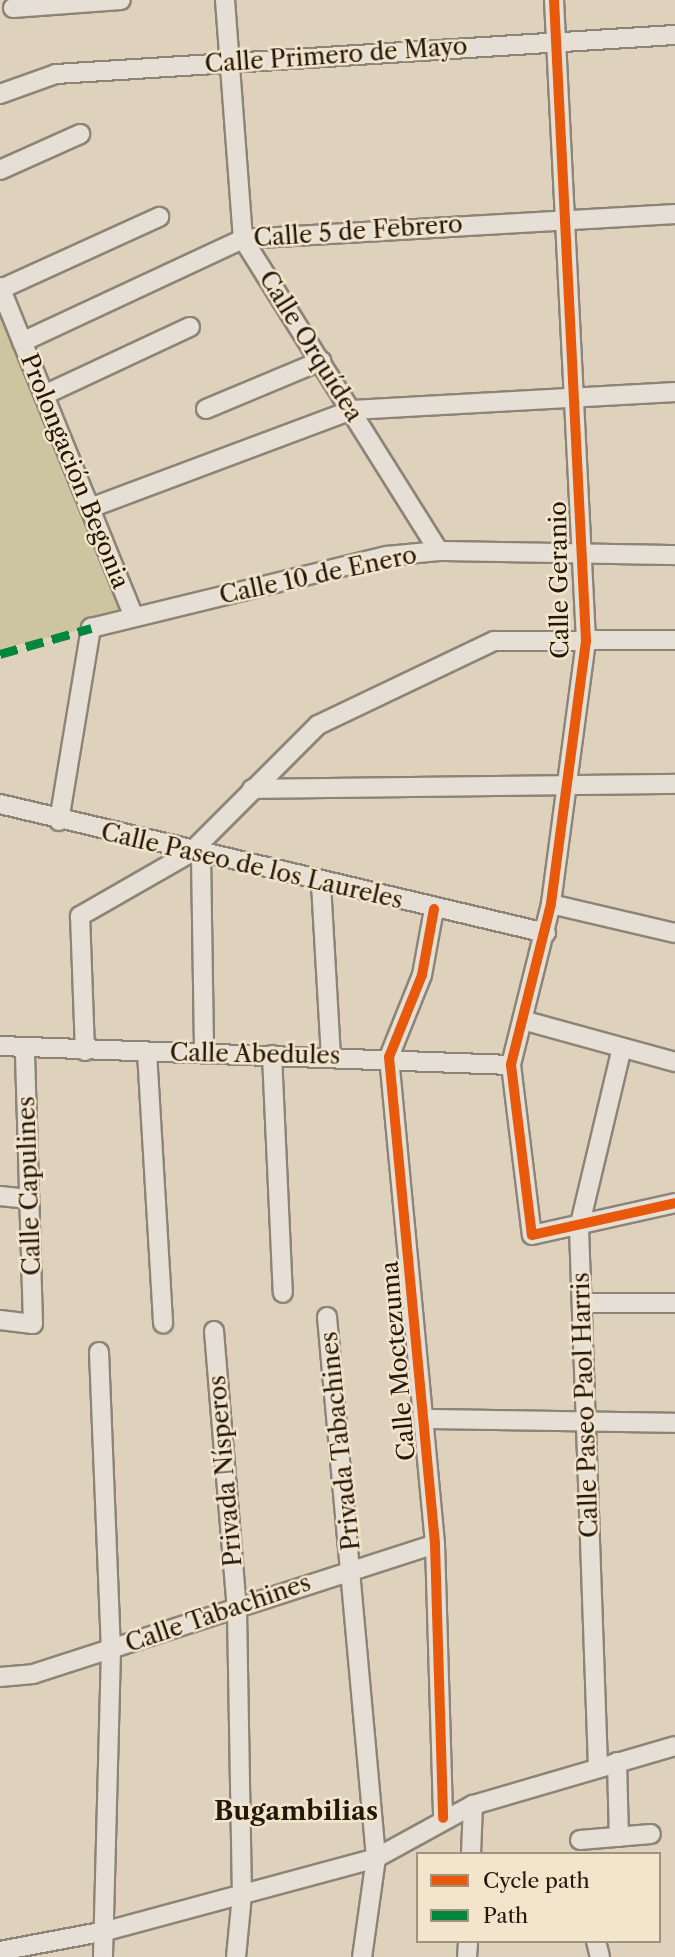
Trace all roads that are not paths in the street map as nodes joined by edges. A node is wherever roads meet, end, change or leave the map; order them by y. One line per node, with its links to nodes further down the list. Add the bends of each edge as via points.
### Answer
1 (121, 0): 4 (street)
2 (225, 0): 7 (street, Calle Orquídea)
3 (554, 0): 6 (street, Calle Geranio)
4 (13, 8)
5 (675, 35): 6 (street, Calle Primero de Mayo)
6 (556, 40): 7 (street, Calle Primero de Mayo); 13 (street, Calle Geranio)
7 (230, 63): 8 (street, Calle Primero de Mayo, via 56,74); 14 (street, Calle Orquídea)
8 (0, 94)
9 (80, 134): 10 (street)
10 (0, 170)
11 (675, 214): 13 (street, Calle 5 de Febrero)
12 (159, 217): 15 (street)
13 (565, 218): 14 (street, Calle 5 de Febrero); 21 (street, Calle Geranio)
14 (243, 239): 17 (street, Calle 5 de Febrero); 18 (street, Calle Orquídea)
15 (1, 288): 17 (street, Prolongación Begonia)
16 (190, 327): 20 (street)
17 (22, 342): 20 (street, Prolongación Begonia)
18 (321, 361): 22 (street); 23 (street, Calle Orquídea)
19 (675, 392): 21 (street)
20 (44, 394): 24 (street, Prolongación Begonia)
21 (574, 396): 23 (street); 27 (street, Calle Geranio)
22 (205, 409)
23 (352, 410): 24 (street); 25 (street, Calle Orquídea)
24 (90, 508): 28 (street, Prolongación Begonia)
25 (439, 551): 27 (street, Calle 10 de Enero); 28 (street, Calle 10 de Enero, via 300,573)
26 (675, 555): 27 (street, Calle 10 de Enero)
27 (582, 557): 29 (street, Calle Geranio)
28 (134, 617): 35 (street, Calle 10 de Enero, via 91,628)
29 (586, 640): 30 (street); 32 (street, Calle Geranio); 33 (street, via 514,639 475,647 318,724)
30 (675, 640)
31 (675, 784): 32 (street)
32 (566, 786): 33 (street); 38 (street, Calle Geranio)
33 (252, 789): 36 (street)
34 (0, 804): 35 (street, Calle Paseo de los Laureles)
35 (59, 821): 36 (street, Calle Paseo de los Laureles)
36 (195, 855): 37 (street, Calle Paseo de los Laureles); 46 (street, via 80,916); 48 (street)
37 (321, 884): 39 (street, Calle Paseo de los Laureles); 50 (street)
38 (551, 904): 40 (street, Calle Geranio); 41 (street)
39 (434, 909): 40 (street, Calle Paseo de los Laureles); 51 (street, Calle Moctezuma, via 422,975)
40 (546, 933): 42 (street, Calle Geranio)
41 (675, 933)
42 (527, 1021): 44 (street); 53 (street, Calle Geranio)
43 (0, 1046): 45 (street, Calle Abedules)
44 (622, 1048): 52 (street); 57 (street, Calle Paseo Paol Harris)
45 (25, 1049): 46 (street, Calle Abedules); 55 (street, Calle Capulines)
46 (85, 1051): 47 (street, Calle Abedules)
47 (147, 1052): 48 (street, Calle Abedules); 63 (street)
48 (204, 1053): 49 (street, Calle Abedules)
49 (272, 1055): 50 (street, Calle Abedules); 58 (street)
50 (331, 1056): 51 (street, Calle Abedules)
51 (389, 1057): 53 (street, Calle Abedules); 66 (street, Calle Moctezuma)
52 (675, 1062)
53 (511, 1065): 57 (street, Calle Geranio, via 532,1235)
54 (0, 1196): 55 (street)
55 (29, 1199): 62 (street, Calle Capulines, via 33,1324)
56 (675, 1203): 57 (street)
57 (579, 1228): 59 (street, Calle Paseo Paol Harris)
58 (283, 1293)
59 (582, 1303): 60 (street); 67 (street, Calle Paseo Paol Harris)
60 (675, 1303)
61 (327, 1317): 70 (street, Privada Tabachines)
62 (0, 1320)
63 (163, 1324)
64 (214, 1331): 71 (street, Privada Nísperos)
65 (99, 1352): 72 (street)
66 (425, 1419): 67 (street); 69 (street, Calle Moctezuma)
67 (586, 1421): 68 (street); 76 (street, Calle Paseo Paol Harris)
68 (675, 1423)
69 (435, 1544): 70 (street, Calle Tabachines); 78 (street, Calle Moctezuma)
70 (354, 1566): 71 (street, Calle Tabachines); 83 (street, Privada Tabachines)
71 (237, 1611): 72 (street, Calle Tabachines); 84 (street, Privada Nísperos)
72 (111, 1650): 73 (street, Calle Tabachines, via 33,1674); 85 (street)
73 (0, 1677)
74 (675, 1746): 75 (street)
75 (617, 1762): 76 (street); 80 (street)
76 (598, 1767): 77 (street)
77 (473, 1805): 78 (street); 82 (street)
78 (443, 1818): 83 (street)
79 (651, 1834): 80 (street)
80 (619, 1837): 81 (street)
81 (580, 1840)
82 (471, 1852)
83 (376, 1858): 84 (street); 89 (street, Privada Tabachines)
84 (242, 1895): 85 (street); 88 (street, Privada Nísperos)
85 (106, 1931): 86 (street); 87 (street)
86 (0, 1951)
87 (103, 1957)
88 (236, 1957)
89 (362, 1957)

